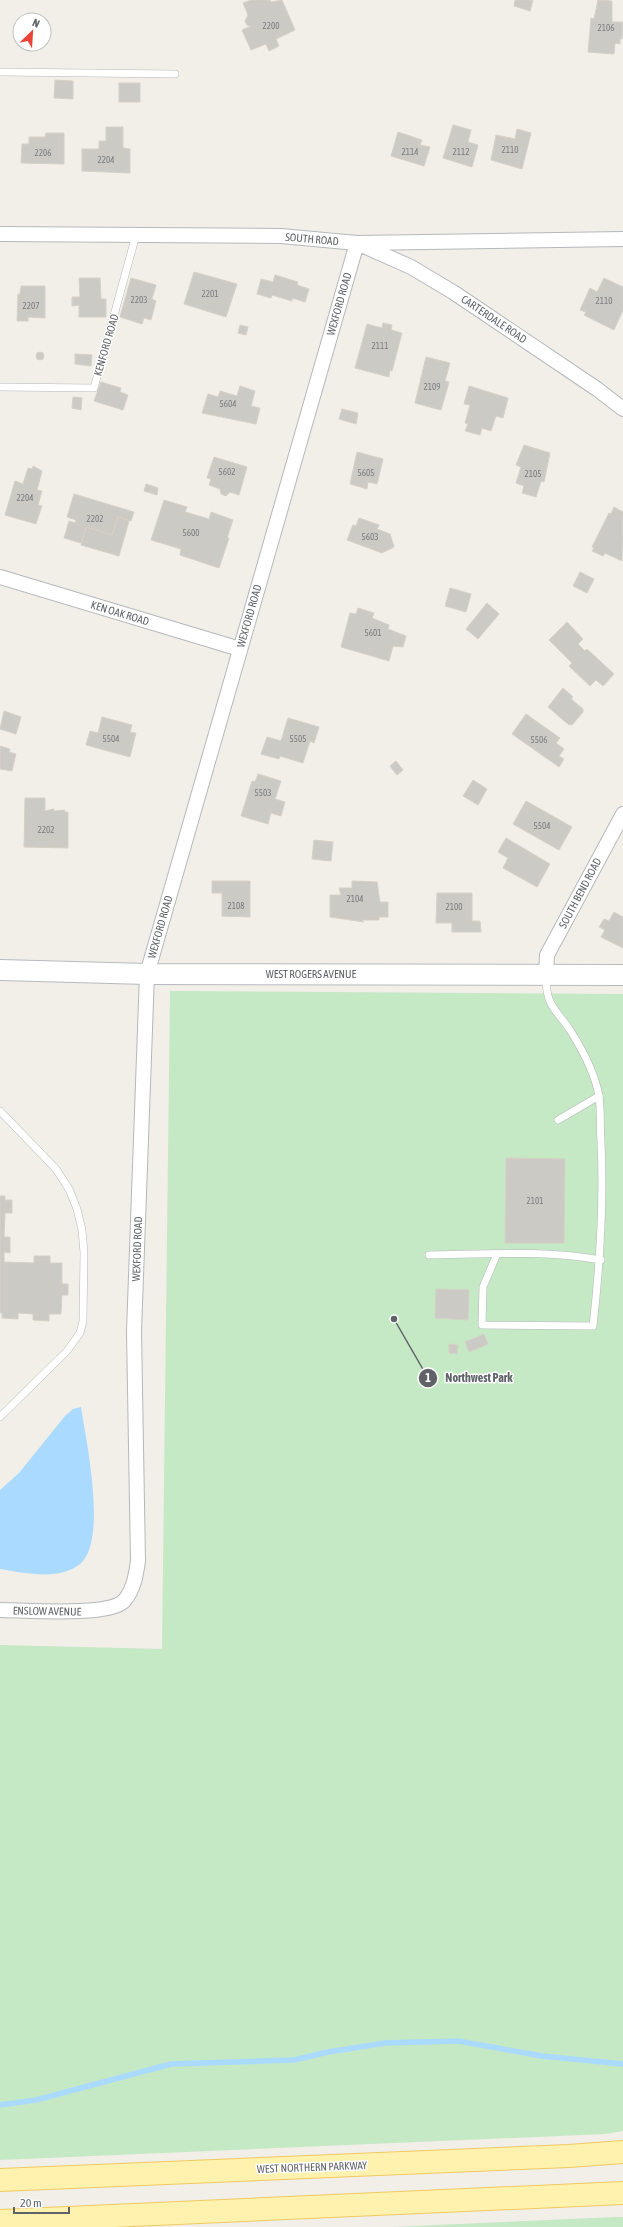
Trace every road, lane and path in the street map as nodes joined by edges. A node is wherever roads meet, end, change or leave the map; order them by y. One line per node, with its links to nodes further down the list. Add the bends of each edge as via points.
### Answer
1 (0, 72): 2 (lane)
2 (175, 74)
3 (0, 234): 4 (street, SOUTH ROAD)
4 (136, 235): 6 (street, SOUTH ROAD, via 281,236); 7 (lane, KENFORD ROAD, via 94,388)
5 (623, 239): 6 (street, SOUTH ROAD)
6 (357, 244): 8 (street, CARTERDALE ROAD, via 412,267 453,292); 10 (street, WEXFORD ROAD)
7 (0, 387)
8 (623, 409)
9 (0, 577): 10 (street, KEN OAK ROAD)
10 (240, 649): 13 (street, WEXFORD ROAD)
11 (623, 814): 14 (street, SOUTH BEND ROAD, via 547,955)
12 (0, 970): 13 (street, WEST ROGERS AVENUE)
13 (146, 974): 14 (street, WEST ROGERS AVENUE); 24 (street, WEXFORD ROAD, via 134,1331 138,1561 133,1586 122,1602 112,1608)
14 (546, 974): 15 (street, WEST ROGERS AVENUE); 16 (lane, via 546,990 550,1005 586,1057)
15 (623, 975)
16 (599, 1096): 18 (lane); 21 (lane, via 603,1213)
17 (0, 1111): 22 (lane, via 56,1169 69,1189 77,1209 84,1252 83,1321 80,1333 66,1351)
18 (558, 1120)
19 (497, 1254): 20 (lane); 21 (lane, via 514,1252 574,1255); 21 (lane, via 483,1287 482,1325 594,1326)
20 (429, 1255)
21 (601, 1260)
22 (0, 1416)
23 (0, 1610): 24 (street, ENSLOW AVENUE)
24 (94, 1611)
25 (623, 2152): 26 (main road, WEST NORTHERN PARKWAY)
26 (0, 2180)
27 (623, 2193): 28 (main road)
28 (2, 2221)

